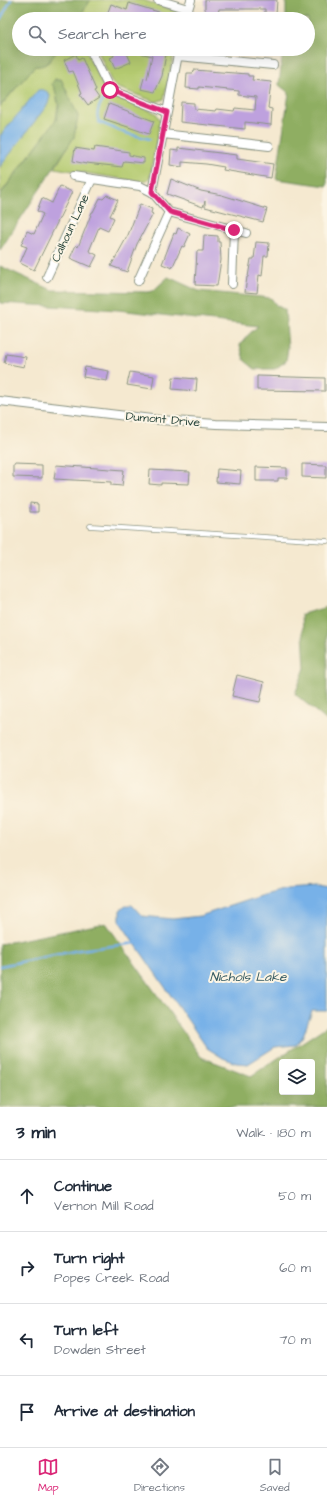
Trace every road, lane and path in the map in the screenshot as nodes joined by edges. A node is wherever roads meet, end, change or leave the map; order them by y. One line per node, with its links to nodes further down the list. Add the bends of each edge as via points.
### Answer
1 (158, 0): 3 (street)
2 (191, 0): 3 (street)
3 (188, 9): 4 (street)
4 (187, 12)
5 (93, 56): 9 (street, via 110,90)
6 (177, 56): 9 (street)
7 (202, 56): 8 (street)
8 (274, 65)
9 (167, 112): 10 (street)
10 (163, 134): 11 (street); 14 (street)
11 (269, 146)
12 (73, 176): 13 (street)
13 (92, 179): 14 (street, via 140,186); 18 (street, Calhoun Lane)
14 (152, 192): 15 (street)
15 (170, 212): 16 (street); 19 (street)
16 (234, 230): 17 (street); 20 (street)
17 (246, 234)
18 (47, 277)
19 (138, 281)
20 (232, 284)
21 (0, 401): 22 (street, Dumont Drive, via 160,420)
22 (327, 427)
23 (90, 526): 24 (lane)
24 (327, 541)

